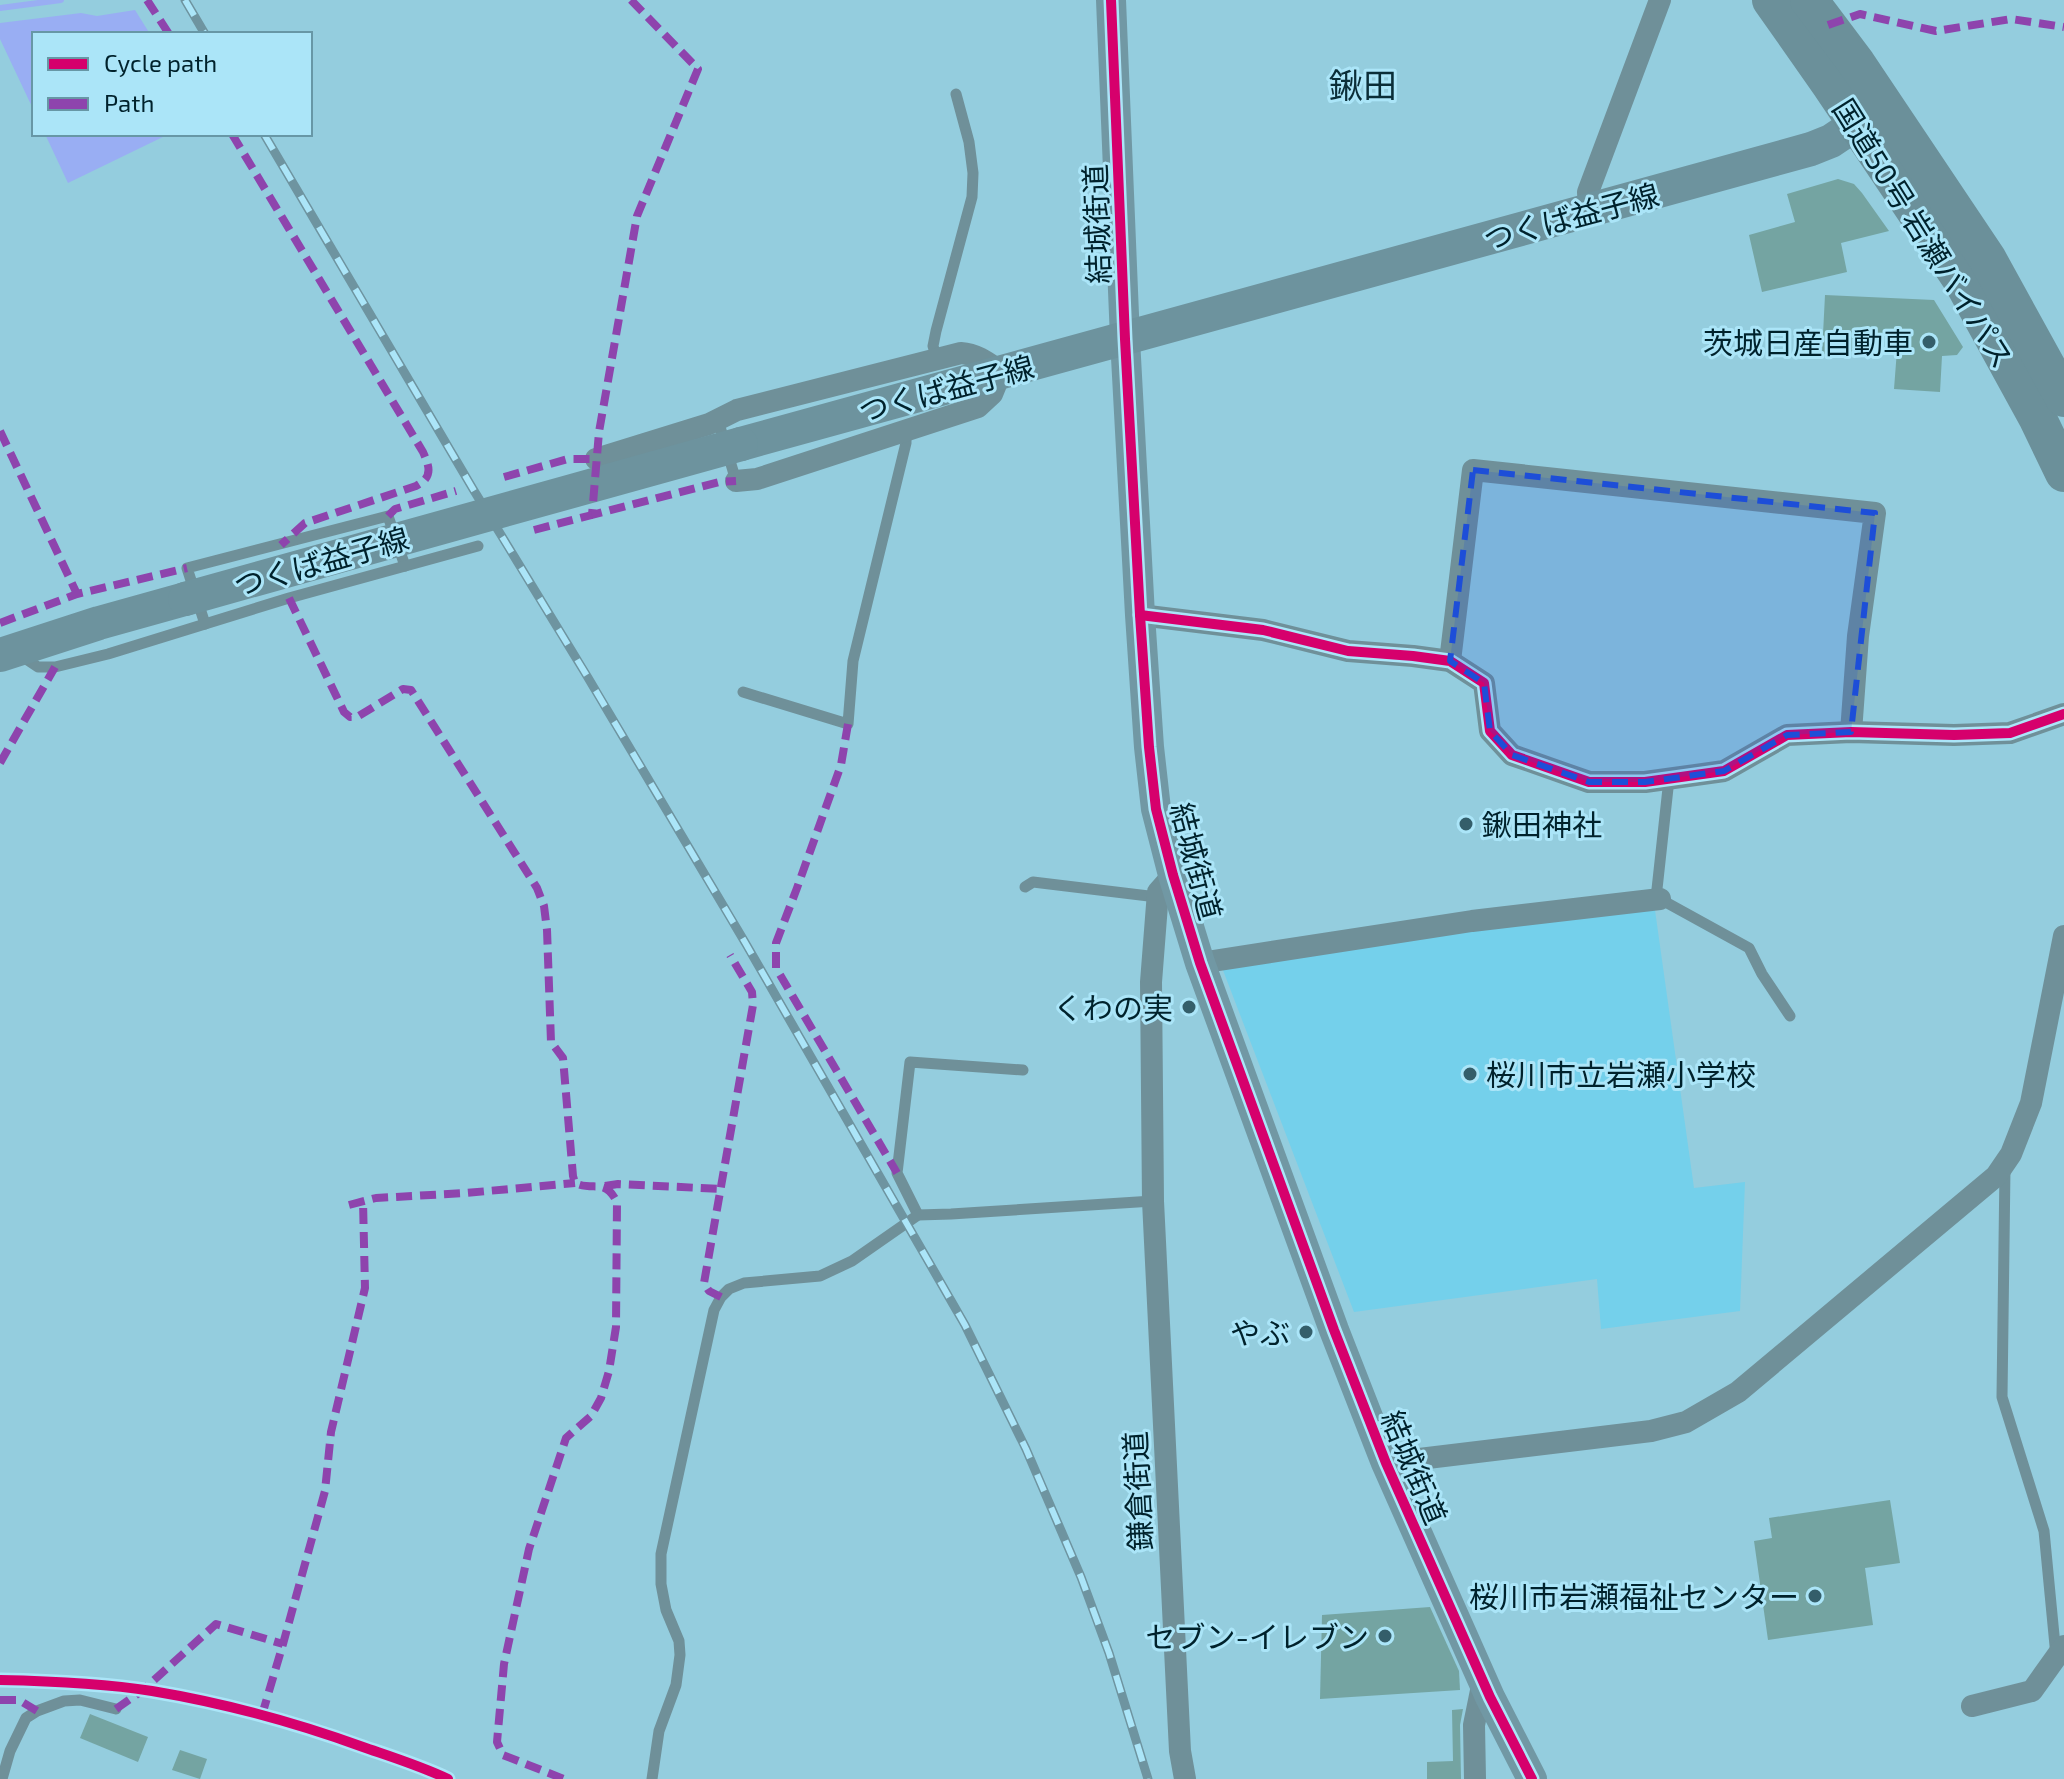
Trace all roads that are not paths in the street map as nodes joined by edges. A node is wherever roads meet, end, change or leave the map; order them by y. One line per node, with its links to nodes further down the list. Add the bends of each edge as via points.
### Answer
1 (1111, 0): 8 (street, 結城街道)
2 (1660, 0): 7 (street, via 1588,192)
3 (1771, 0): 6 (highway, 国道50号 岩瀬バイパス)
4 (1809, 0): 6 (highway, 国道50号 岩瀬バイパス, via 1852,57)
5 (956, 94): 9 (lane, via 969,142 972,197 936,331)
6 (1871, 115): 7 (main road, つくば益子線, via 1811,149); 11 (highway, 国道50号 岩瀬バイパス, via 1987,258); 15 (highway, 国道50号 岩瀬バイパス)
7 (1589, 211): 8 (main road, つくば益子線)
8 (1125, 339): 10 (main road, つくば益子線); 22 (street, 結城街道)
9 (937, 359): 10 (street, via 971,353); 12 (street, via 737,410)
10 (1001, 372): 13 (street, via 992,394 978,407); 21 (main road, つくば益子線, bridge, via 741,444)
11 (2064, 398)
12 (718, 420): 14 (street); 16 (lane)
13 (906, 431): 16 (street, via 757,479); 25 (lane, via 853,661 848,724)
14 (596, 459)
15 (2064, 473)
16 (736, 481)
17 (478, 546): 19 (lane)
18 (271, 547): 19 (lane, via 388,516); 20 (lane); 21 (lane, via 187,568)
19 (405, 566): 20 (lane)
20 (289, 598): 21 (lane)
21 (195, 611): 23 (main road, つくば益子線, via 99,623)
22 (1140, 615): 24 (street, via 1263,630 1348,651); 29 (street, 結城街道)
23 (7, 653)
24 (1450, 661): 27 (street, via 1473,470 1875,513); 28 (street, via 1484,683 1490,731 1512,755 1589,782)
25 (743, 692)
26 (2064, 714): 27 (street, via 2010,733)
27 (1851, 732): 28 (street, via 1787,735 1724,771)
28 (1669, 779): 31 (lane)
29 (1165, 886): 30 (lane, via 1033,882); 33 (street, 結城街道); 37 (street, 鎌倉街道, via 1151,982)
30 (1025, 887)
31 (1660, 899): 33 (street, via 1472,921); 34 (lane, via 1749,948)
32 (2064, 936): 36 (street, via 2031,1103)
33 (1200, 963): 39 (street, 結城街道)
34 (1790, 1016)
35 (1023, 1070): 38 (lane, via 910,1062 897,1173)
36 (2005, 1164): 39 (street, via 1738,1392 1686,1422 1651,1431); 40 (lane, via 2002,1397 2044,1531)
37 (1153, 1201): 38 (lane); 46 (street, 鎌倉街道)
38 (918, 1215): 45 (lane, via 852,1261 820,1276 744,1283 729,1289 714,1310 661,1554 661,1584 680,1655)
39 (1386, 1463): 41 (street, 結城街道)
40 (2060, 1652): 42 (street, via 2032,1691)
41 (1483, 1681): 47 (street, via 1474,1725); 48 (street, 結城街道)
42 (1972, 1706)
43 (116, 1709): 44 (lane, via 80,1700 37,1711 26,1718)
44 (2, 1779)
45 (652, 1779)
46 (1185, 1779)
47 (1475, 1779)
48 (1532, 1779)

